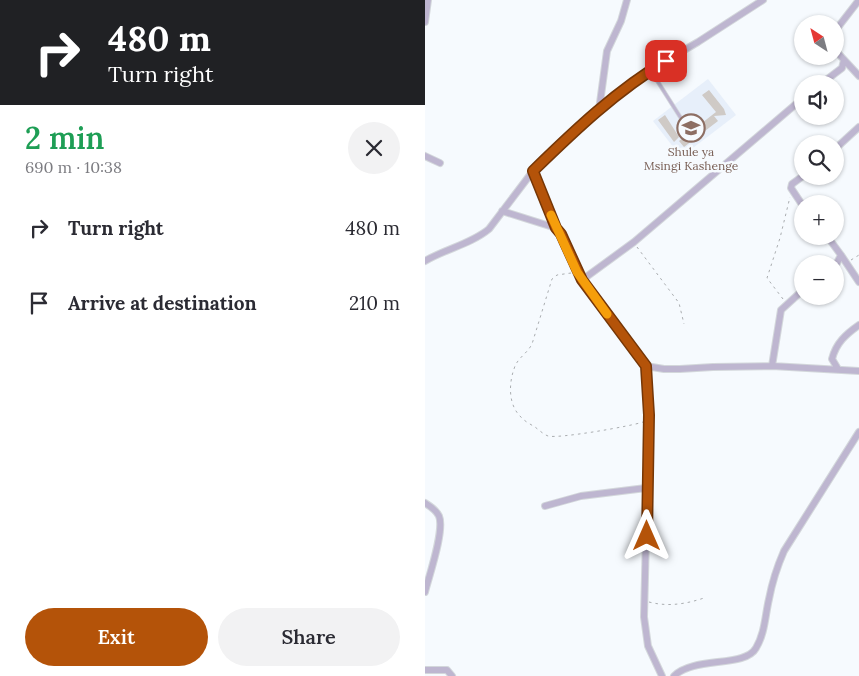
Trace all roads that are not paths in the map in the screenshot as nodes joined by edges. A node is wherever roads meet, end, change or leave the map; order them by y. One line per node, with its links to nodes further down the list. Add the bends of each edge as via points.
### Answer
1 (428, 0): 6 (street)
2 (627, 0): 13 (street, via 607,51)
3 (763, 0): 9 (street)
4 (859, 0): 5 (street)
5 (844, 19)
6 (425, 22)
7 (844, 60): 11 (street)
8 (843, 65): 10 (street)
9 (651, 70): 13 (street); 14 (lane)
10 (833, 75)
11 (859, 76)
12 (794, 106): 28 (street, via 633,242)
13 (599, 110): 19 (street)
14 (683, 123)
15 (859, 128): 16 (street)
16 (844, 141)
17 (425, 156): 18 (street)
18 (440, 163)
19 (533, 171): 22 (street); 23 (street)
20 (794, 183): 21 (street)
21 (794, 195)
22 (502, 211): 23 (street); 27 (street, via 483,234)
23 (556, 228): 28 (street)
24 (834, 245): 25 (street)
25 (841, 255)
26 (844, 259): 29 (street)
27 (425, 261)
28 (582, 280): 32 (street)
29 (859, 282)
30 (794, 297): 33 (street, via 781,310)
31 (859, 325): 34 (street, via 835,348 832,359)
32 (646, 366): 33 (street, via 664,369); 37 (street, via 649,420)
33 (772, 366): 34 (street)
34 (838, 369): 35 (street)
35 (859, 370)
36 (859, 432): 44 (street, via 784,551 776,569 764,628 756,649 741,658 686,668)
37 (646, 488): 39 (street, via 581,496); 43 (street, via 644,617 648,646)
38 (425, 503): 40 (street, via 438,514 441,525)
39 (545, 506)
40 (425, 592)
41 (425, 670): 42 (street, via 443,668)
42 (452, 676)
43 (661, 676)
44 (674, 676)

